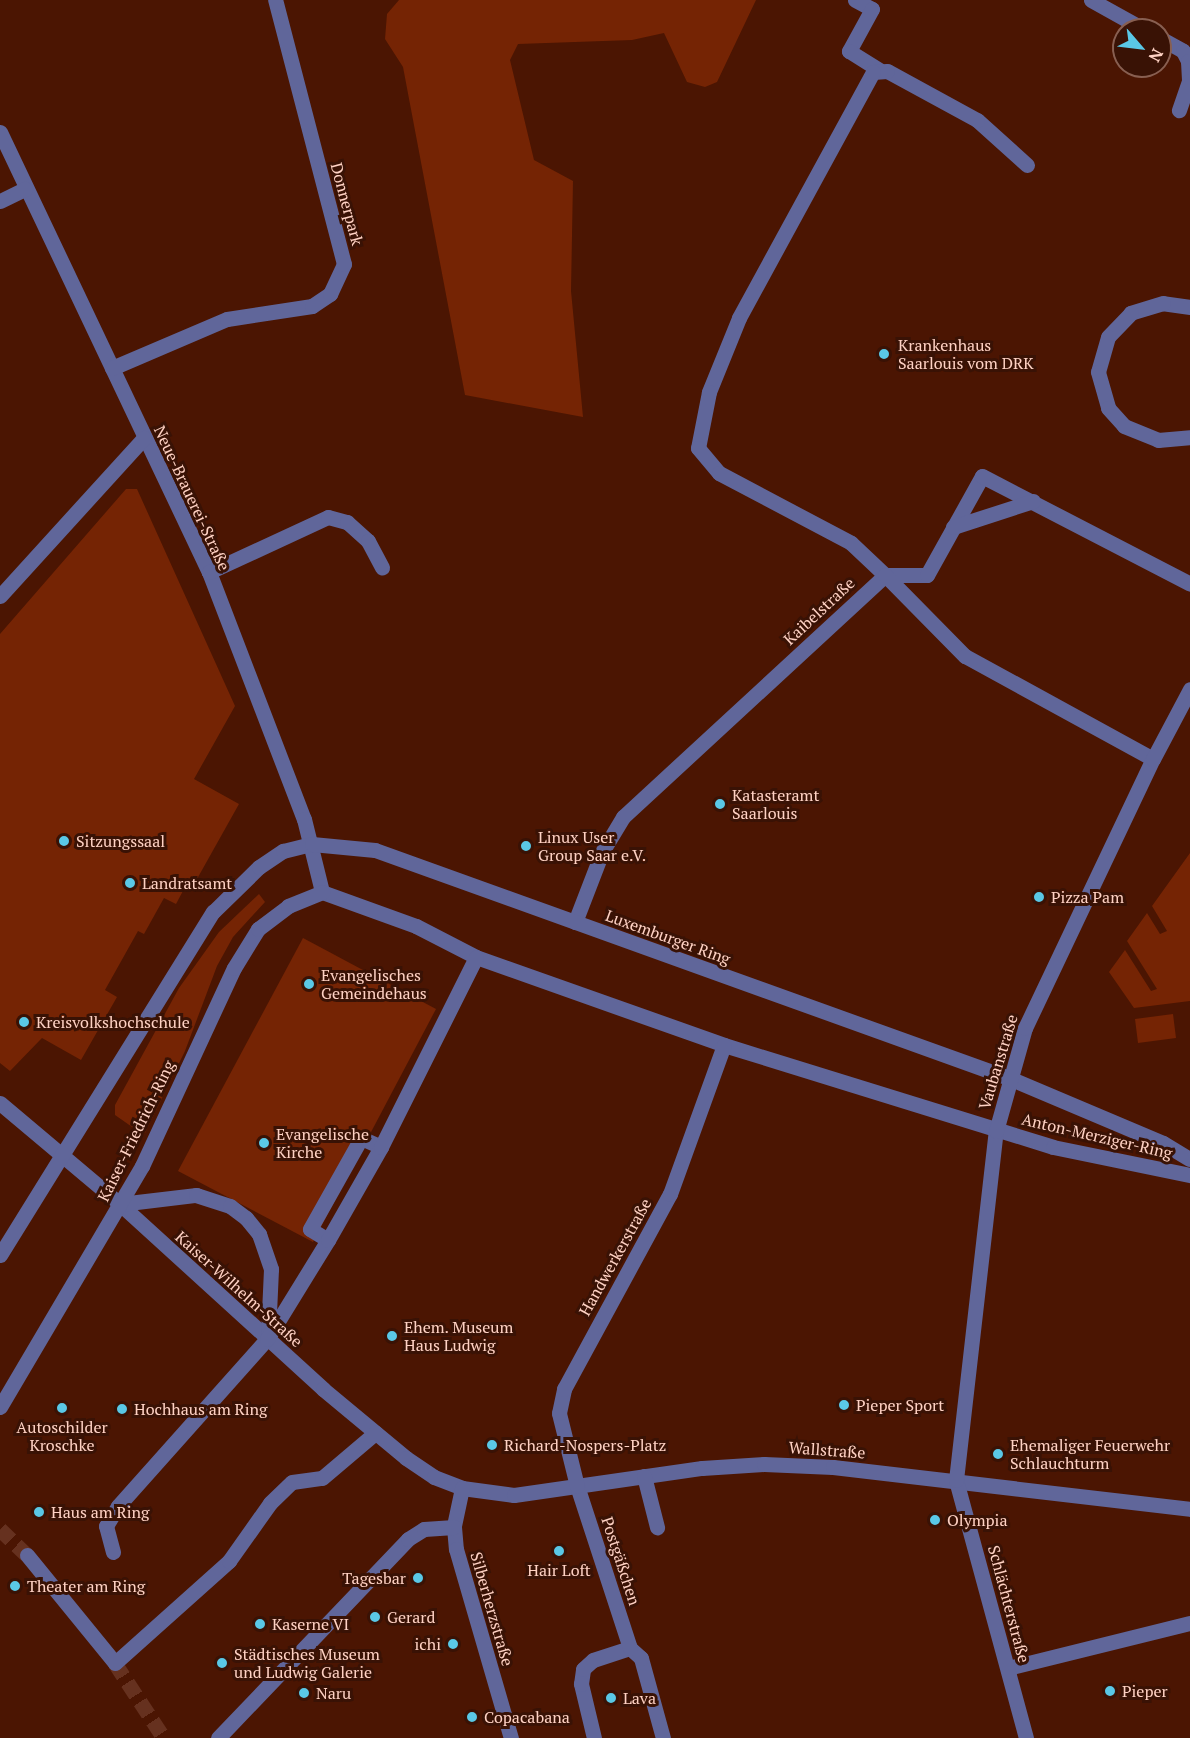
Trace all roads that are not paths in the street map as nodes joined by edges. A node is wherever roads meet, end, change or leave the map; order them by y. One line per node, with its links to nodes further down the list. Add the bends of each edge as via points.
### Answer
1 (275, 0): 13 (street, Donnerpark, via 344,264 330,294 312,306 227,319)
2 (855, 0): 6 (street, via 872,9 849,51)
3 (1091, 0): 4 (street)
4 (1123, 18)
5 (1172, 45): 7 (street, via 1183,51 1188,61 1189,81)
6 (879, 70): 9 (street, via 977,120); 20 (street, via 873,72 743,309 709,392 698,448 719,473 851,543)
7 (1179, 110)
8 (0, 132): 10 (street, Neue-Brauerei-Straße)
9 (1026, 165)
10 (25, 189): 11 (street); 13 (street, Neue-Brauerei-Straße)
11 (0, 201)
12 (1190, 307): 14 (street, via 1163,303 1131,313 1108,337 1098,372 1108,408 1124,426 1158,440)
13 (112, 368): 15 (street, Neue-Brauerei-Straße)
14 (1190, 437)
15 (144, 438): 19 (street, Neue-Brauerei-Straße); 22 (street)
16 (1033, 501): 17 (street); 17 (street, via 982,476); 21 (street)
17 (953, 527): 20 (street, via 927,575)
18 (382, 567): 19 (street, via 368,541 347,522 328,517)
19 (209, 572): 25 (street, Neue-Brauerei-Straße)
20 (885, 575): 24 (street, via 965,656); 27 (street, Kaibelstraße, via 623,817 602,852)
21 (1190, 584)
22 (0, 596)
23 (1190, 689): 24 (street, Vaubanstraße)
24 (1153, 759): 30 (street, Vaubanstraße, via 1025,1028)
25 (312, 844): 26 (street, Neue-Brauerei-Straße); 27 (street, Luxemburger Ring, via 375,850); 34 (street, via 283,851 213,912)
26 (322, 892): 28 (street, via 416,926); 37 (street, Kaiser-Friedrich-Ring, via 288,906 258,929 240,958)
27 (575, 922): 30 (street, Luxemburger Ring)
28 (476, 957): 29 (street); 33 (street)
29 (724, 1045): 32 (street); 45 (street, Handwerkerstraße, via 670,1194 564,1389 559,1413)
30 (1009, 1078): 32 (street, Vaubanstraße); 35 (street, Anton-Merziger-Ring, via 1163,1143)
31 (0, 1103): 34 (street, Kaiser-Wilhelm-Straße)
32 (996, 1131): 36 (street, Anton-Merziger-Ring, via 1102,1159); 44 (street, Vaubanstraße)
33 (381, 1147): 38 (street); 38 (street, via 361,1137 310,1229)
34 (63, 1155): 37 (street, Kaiser-Wilhelm-Straße); 39 (street)
35 (1190, 1159)
36 (1190, 1175)
37 (120, 1204): 40 (street, Kaiser-Wilhelm-Straße); 40 (street, via 196,1195 230,1206 246,1218 259,1234 271,1269); 41 (street, Kaiser-Friedrich-Ring)
38 (328, 1240): 40 (street)
39 (0, 1255)
40 (267, 1339): 42 (street, Kaiser-Wilhelm-Straße); 50 (street, via 118,1506 106,1526)
41 (0, 1407)
42 (375, 1433): 46 (street, Kaiser-Wilhelm-Straße, via 434,1477); 51 (street, via 322,1478 292,1482 270,1503 229,1561 197,1594 116,1663)
43 (644, 1476): 44 (street, Wallstraße, via 764,1464); 45 (street, Wallstraße); 49 (street)
44 (956, 1480): 47 (street, Wallstraße); 54 (street, Schlächterstraße)
45 (577, 1486): 46 (street, Wallstraße, via 514,1495); 53 (street, Postgäßchen)
46 (462, 1488): 48 (street, Silberherzstraße)
47 (1190, 1509)
48 (454, 1527): 55 (street, via 424,1529 408,1539); 56 (street, Silberherzstraße, via 456,1549)
49 (657, 1527)
50 (113, 1552)
51 (27, 1555)
52 (1190, 1623): 54 (street)
53 (630, 1648): 57 (street, via 593,1660 583,1669 581,1684); 58 (street, Postgäßchen, via 641,1659)
54 (1008, 1668): 59 (street, Schlächterstraße)
55 (218, 1738)
56 (511, 1738)
57 (594, 1738)
58 (663, 1738)
59 (1026, 1738)

